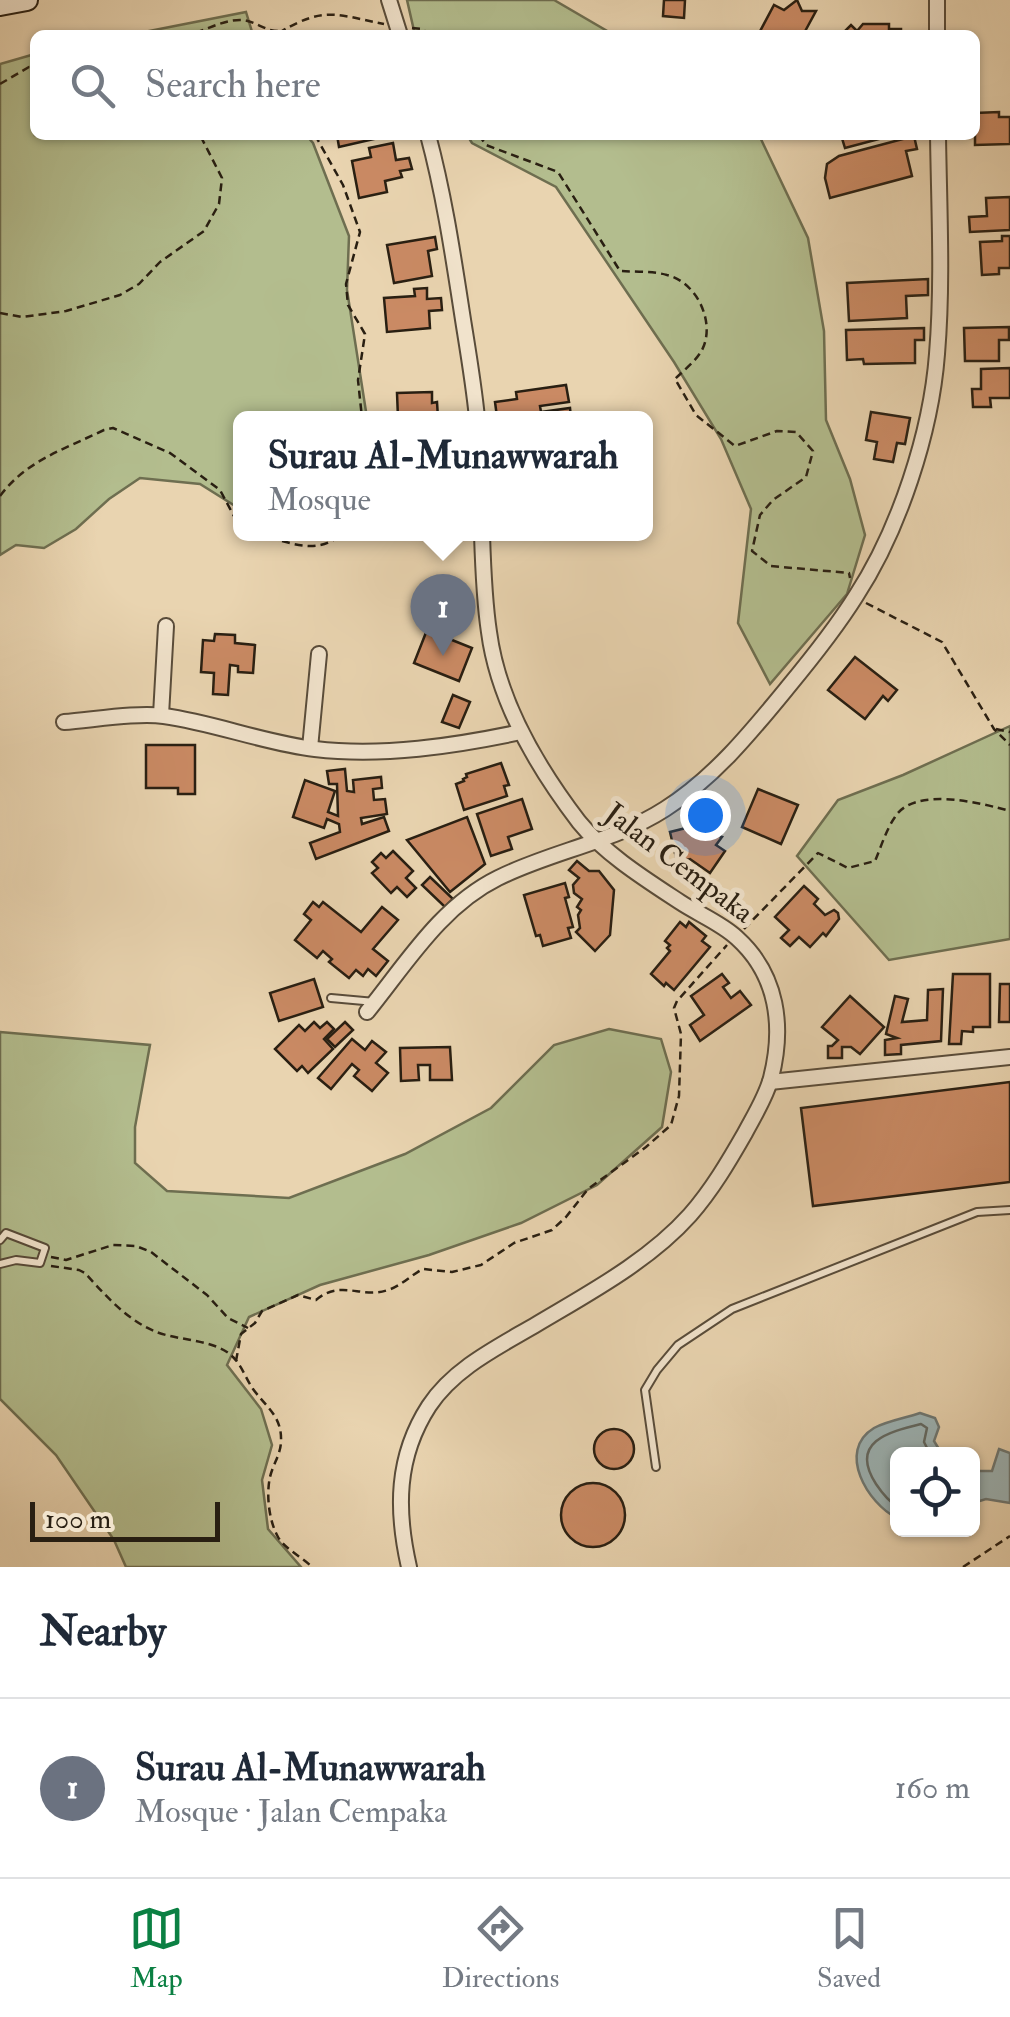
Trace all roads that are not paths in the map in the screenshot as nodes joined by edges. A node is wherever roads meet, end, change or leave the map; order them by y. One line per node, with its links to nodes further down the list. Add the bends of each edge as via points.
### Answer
1 (27, 0): 4 (main road)
2 (389, 0): 5 (street)
3 (937, 0): 6 (street)
4 (0, 5)
5 (398, 30)
6 (938, 30)
7 (429, 140): 9 (street)
8 (938, 140): 17 (street, via 937,358 917,456 882,551 811,660 721,764 665,810)
9 (476, 411)
10 (482, 541): 15 (street, Jalan Cempaka, via 489,634)
11 (166, 626): 13 (street)
12 (319, 654): 16 (street)
13 (161, 715): 14 (street); 16 (street)
14 (64, 722)
15 (521, 732): 16 (street, via 374,752); 17 (street, Jalan Cempaka)
16 (310, 748)
17 (597, 842): 19 (street, via 524,866 473,893 448,912); 21 (street, Jalan Cempaka, via 736,938 759,963 778,1018)
18 (332, 998): 19 (lane)
19 (371, 1007)
20 (1010, 1057): 21 (street)
21 (770, 1082): 26 (street, Jalan Cempaka, via 713,1185 668,1237 463,1370 430,1405 403,1472 402,1538)
22 (1010, 1210): 25 (lane, via 977,1212 732,1309 678,1346 646,1390)
23 (0, 1240): 24 (lane, via 6,1233 45,1248 41,1259)
24 (0, 1264)
25 (656, 1467)
26 (409, 1567)

